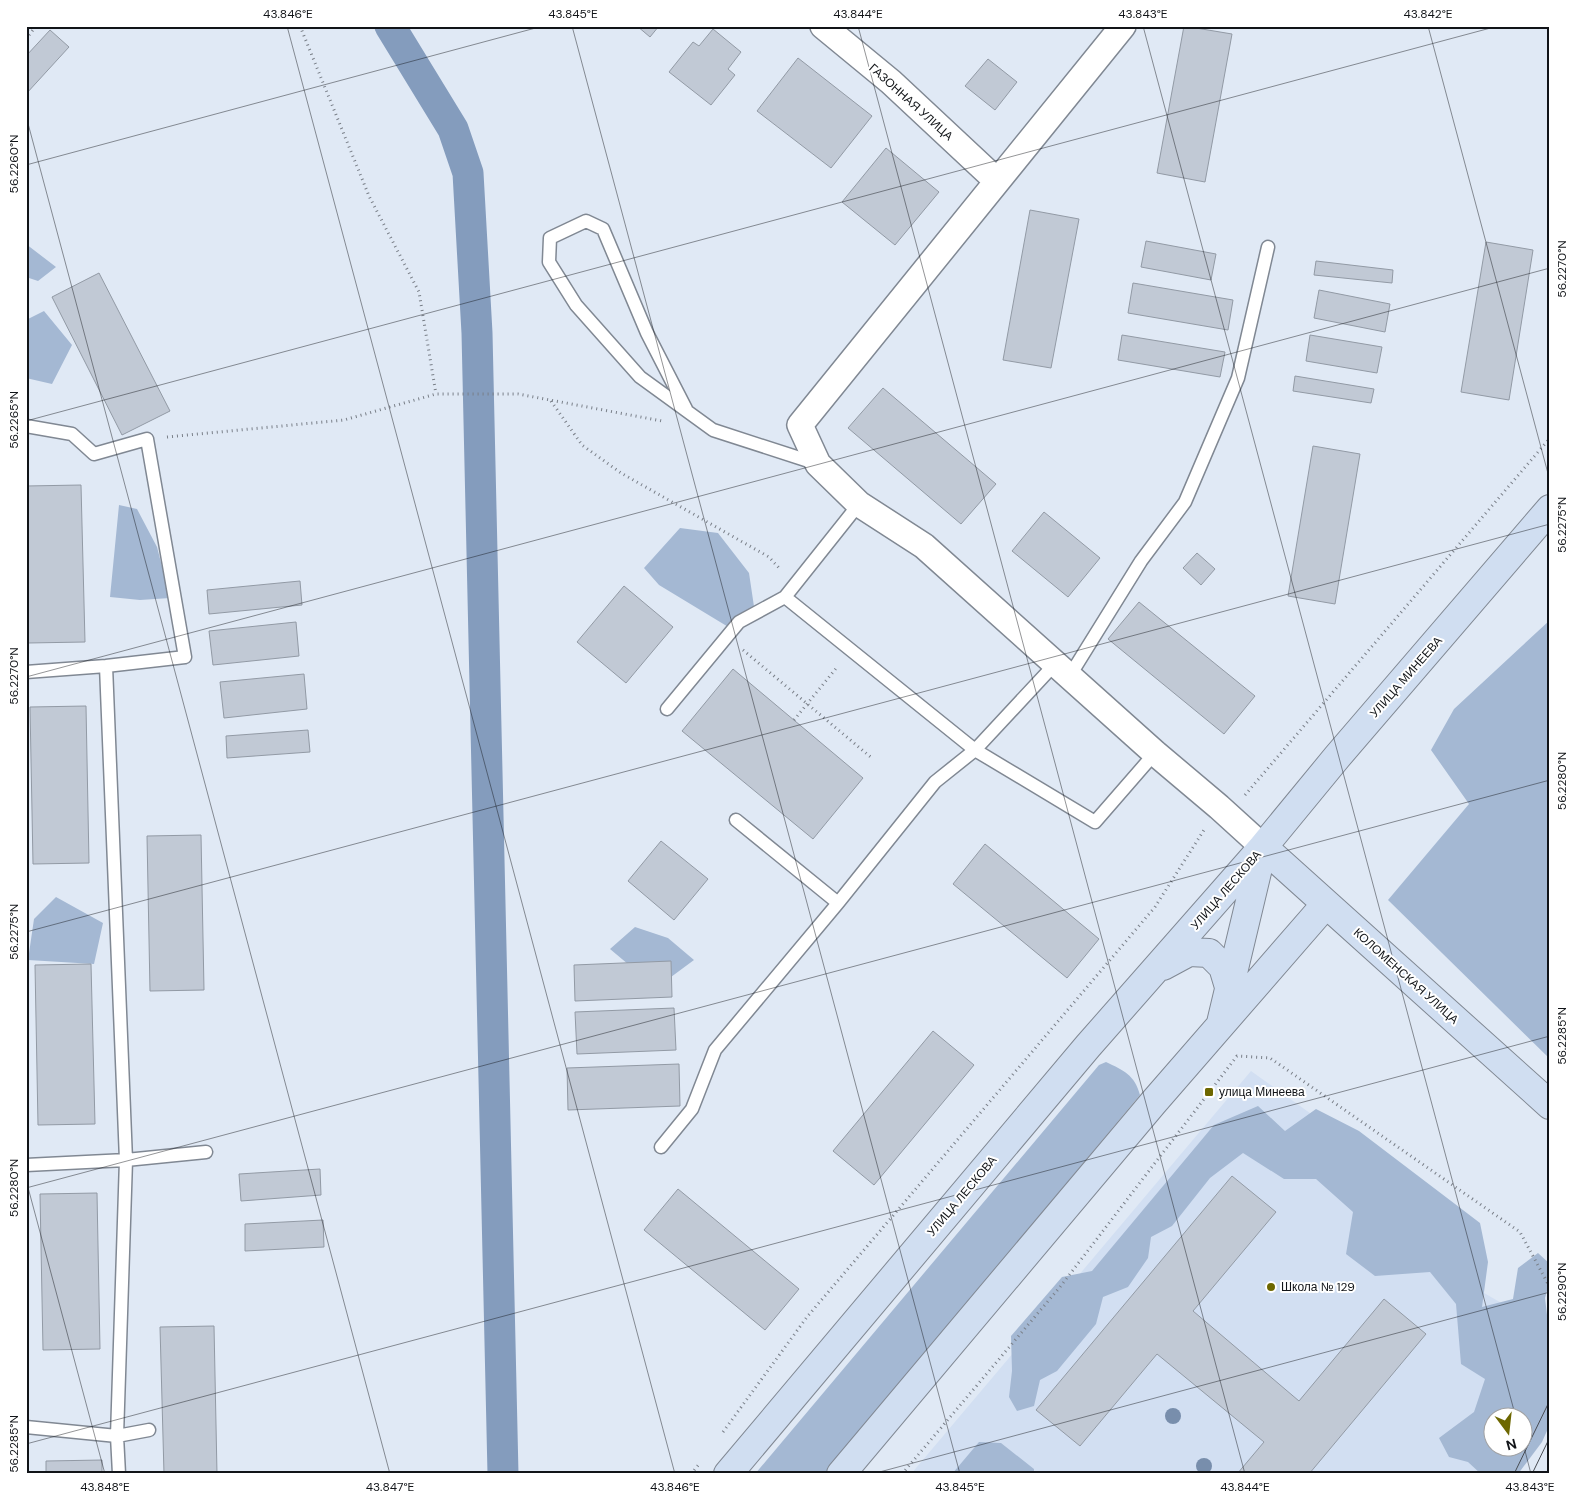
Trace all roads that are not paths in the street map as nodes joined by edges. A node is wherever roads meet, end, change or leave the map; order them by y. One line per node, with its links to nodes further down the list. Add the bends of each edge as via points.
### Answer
1 (823, 26): 3 (street, ГАЗОННАЯ УЛИЦА, via 891,82)
2 (1123, 26): 3 (street)
3 (997, 181): 7 (street, via 800,425)
4 (1268, 247): 12 (lane, via 1238,378 1185,502)
5 (686, 409): 5 (lane, via 647,333 602,229 586,221 550,238 549,262 576,304 640,376); 7 (lane, via 712,430)
6 (26, 426): 11 (lane, via 72,434 94,454 146,439 185,658)
7 (818, 464): 8 (street)
8 (859, 504): 10 (lane); 12 (street, via 924,546)
9 (1550, 509): 18 (main road, УЛИЦА МИНЕЕВА)
10 (785, 597): 14 (lane, via 739,622); 15 (lane)
11 (106, 666): 13 (lane); 27 (lane)
12 (1062, 670): 15 (lane); 16 (street)
13 (26, 672)
14 (667, 709)
15 (975, 750): 16 (lane, via 1095,822); 19 (lane, via 935,782)
16 (1155, 754): 18 (street)
17 (736, 820): 19 (lane)
18 (1263, 847): 20 (main road, КОЛОМЕНСКАЯ УЛИЦА); 21 (main road, УЛИЦА ЛЕСКОВА); 22 (main road, УЛИЦА ЛЕСКОВА)
19 (838, 903): 25 (lane, via 715,1050 692,1109)
20 (1326, 904): 23 (main road); 24 (main road, КОЛОМЕНСКАЯ УЛИЦА)
21 (1155, 971): 22 (main road, via 1189,952 1209,953 1223,967); 33 (main road, УЛИЦА ЛЕСКОВА, via 1088,1046)
22 (1229, 988): 23 (main road, УЛИЦА ЛЕСКОВА)
23 (1219, 1027): 34 (main road, УЛИЦА ЛЕСКОВА)
24 (1550, 1105)
25 (661, 1147)
26 (206, 1152): 27 (lane)
27 (126, 1160): 28 (lane); 31 (lane)
28 (26, 1166)
29 (26, 1427): 31 (lane)
30 (149, 1430): 31 (lane)
31 (117, 1436): 32 (lane)
32 (119, 1474)
33 (728, 1474)
34 (841, 1474)

